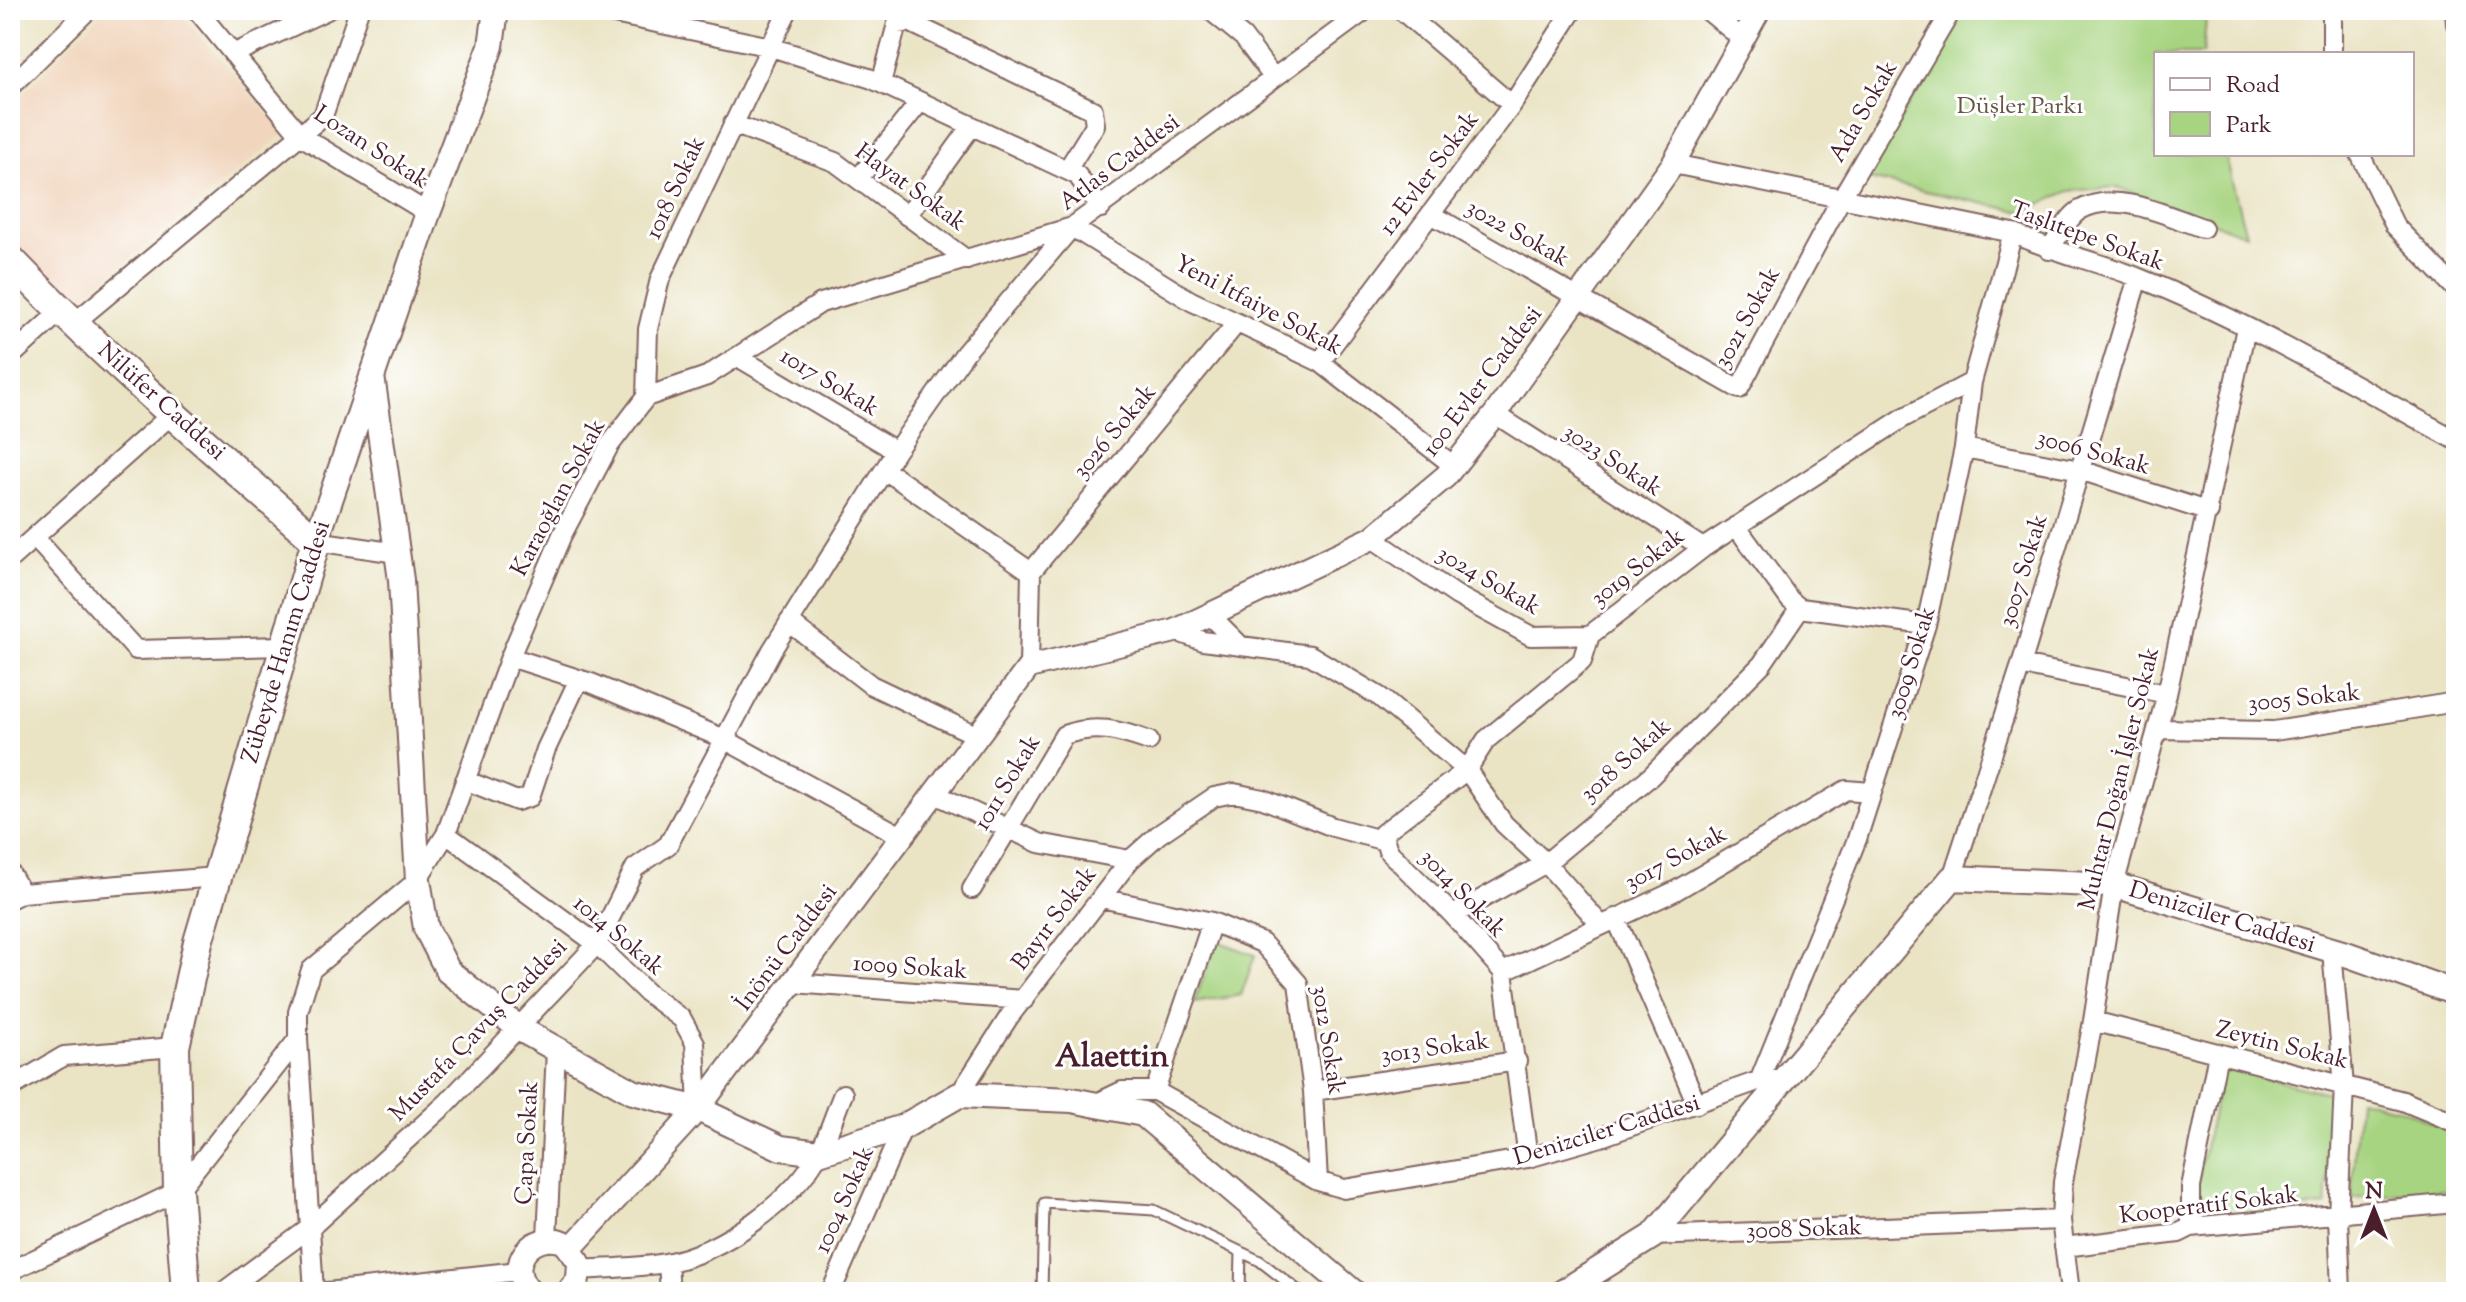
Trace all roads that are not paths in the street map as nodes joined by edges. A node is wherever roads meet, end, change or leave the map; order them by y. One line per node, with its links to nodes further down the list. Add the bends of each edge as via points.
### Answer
1 (88, 10): 25 (street)
2 (197, 10): 22 (street, Lozan Sokak)
3 (327, 10): 22 (street)
4 (359, 10): 30 (street, via 323,116)
5 (496, 10): 37 (main road, Zübeyde Hanım Caddesi, via 491,46)
6 (595, 10): 20 (street)
7 (788, 10): 20 (street, 1018 Sokak)
8 (1210, 10): 17 (street)
9 (1366, 10): 23 (street, Atlas Caddesi)
10 (1401, 10): 27 (street)
11 (1573, 10): 27 (street, 12 Evler Sokak)
12 (1707, 10): 19 (street)
13 (1759, 10): 19 (street, 100 Evler Caddesi)
14 (1952, 10): 35 (street, Ada Sokak)
15 (2332, 10): 21 (street)
16 (2455, 10): 18 (street)
17 (1231, 18): 23 (street)
18 (2456, 24)
19 (1740, 37): 32 (street, 100 Evler Caddesi)
20 (771, 47): 24 (street); 28 (street, 1018 Sokak)
21 (2332, 52)
22 (233, 54): 30 (street, Lozan Sokak)
23 (1273, 77): 36 (street, Atlas Caddesi)
24 (881, 83): 26 (street); 33 (street, via 897,24 909,22 1093,110 1095,125)
25 (10, 87)
26 (920, 102): 29 (street); 34 (street)
27 (1512, 105): 38 (street, 12 Evler Sokak)
28 (733, 124): 34 (street, Hayat Sokak, via 835,162); 57 (street, 1018 Sokak, via 660,279 648,329)
29 (971, 127): 33 (street); 39 (street)
30 (301, 136): 37 (street, Lozan Sokak); 49 (street)
31 (2361, 156): 47 (street, via 2395,226)
32 (1673, 164): 35 (street, Taşlıtepe Sokak); 48 (street, 100 Evler Caddesi)
33 (1067, 170): 36 (street, via 1077,175)
34 (858, 179): 39 (street, Hayat Sokak)
35 (1842, 197): 42 (street, Taşlıtepe Sokak); 48 (street, 3021 Sokak, via 1739,389)
36 (1101, 208): 40 (street, Atlas Caddesi)
37 (428, 213): 55 (main road, Zübeyde Hanım Caddesi)
38 (1431, 214): 48 (street, 3022 Sokak); 54 (street, 12 Evler Sokak)
39 (907, 216): 45 (street, Hayat Sokak)
40 (1072, 227): 45 (street); 50 (street, Yeni İtfaiye Sokak); 62 (street, Atlas Caddesi, via 965,353)
41 (2203, 228): 43 (street, via 2137,206 2107,203 2079,210)
42 (2013, 233): 43 (street, Taşlıtepe Sokak); 56 (street, 3009 Sokak)
43 (2049, 250): 46 (street, Taşlıtepe Sokak)
44 (10, 259): 49 (main road, Nilüfer Caddesi)
45 (967, 260): 53 (street, via 821,303)
46 (2138, 278): 51 (street, Taşlıtepe Sokak); 65 (street, 3007 Sokak)
47 (2456, 289)
48 (1580, 296): 59 (street, 100 Evler Caddesi)
49 (67, 317): 52 (street); 58 (main road, Nilüfer Caddesi)
50 (1236, 324): 54 (street, Yeni İtfaiye Sokak); 74 (street, 3026 Sokak)
51 (2246, 328): 60 (street, Taşlıtepe Sokak); 66 (street, Muhtar Doğan İşler Sokak)
52 (10, 357)
53 (738, 357): 57 (street, via 707,376); 62 (street, 1017 Sokak)
54 (1320, 362): 63 (street, Yeni İtfaiye Sokak)
55 (372, 376): 70 (main road, Zübeyde Hanım Caddesi); 72 (main road)
56 (1972, 382): 61 (street, 3009 Sokak); 67 (street, 3019 Sokak, via 1903,418)
57 (646, 397): 83 (street, Karaoğlan Sokak, via 609,446 562,535)
58 (172, 414): 68 (street); 70 (main road, Nilüfer Caddesi)
59 (1495, 414): 63 (street, 100 Evler Caddesi); 71 (street, 3023 Sokak)
60 (2456, 440)
61 (1964, 448): 65 (street, 3006 Sokak); 78 (street, 3009 Sokak)
62 (896, 451): 64 (street, Atlas Caddesi)
63 (1454, 466): 69 (street, 100 Evler Caddesi)
64 (885, 470): 74 (street); 77 (street, Mustafa Çavuş Caddesi)
65 (2080, 470): 66 (street, 3006 Sokak); 84 (street, 3007 Sokak)
66 (2209, 512): 87 (street, Muhtar Doğan İşler Sokak)
67 (1736, 526): 71 (street, 3019 Sokak); 75 (street)
68 (35, 538): 73 (street); 81 (street, via 136,650)
69 (1372, 538): 76 (street, 100 Evler Caddesi); 80 (street, 3024 Sokak, via 1456,595 1531,636)
70 (316, 541): 72 (street); 81 (main road, Zübeyde Hanım Caddesi)
71 (1703, 548): 80 (street, 3019 Sokak)
72 (397, 553): 106 (main road)
73 (10, 559)
74 (1031, 572): 85 (street)
75 (1800, 608): 78 (street); 103 (street, 3018 Sokak, via 1762,664 1651,776)
76 (1210, 615): 79 (street, 100 Evler Caddesi); 82 (street)
77 (789, 622): 90 (street, via 871,685); 91 (street, Mustafa Çavuş Caddesi)
78 (1926, 625): 95 (street, 3009 Sokak)
79 (1175, 631): 82 (street); 85 (street, 100 Evler Caddesi)
80 (1590, 635): 93 (street, 3019 Sokak, via 1582,661 1486,740)
81 (283, 646): 105 (main road, Zübeyde Hanım Caddesi)
82 (1241, 646): 93 (street, via 1310,655 1380,697)
83 (510, 657): 86 (street); 94 (street, Karaoğlan Sokak)
84 (2021, 665): 87 (street); 107 (street, 3007 Sokak)
85 (1029, 667): 90 (street, İnönü Caddesi)
86 (579, 679): 91 (street); 94 (street, via 530,797 517,801)
87 (2167, 694): 89 (street, Muhtar Doğan İşler Sokak)
88 (2456, 702): 89 (street, 3005 Sokak, via 2274,731)
89 (2157, 729): 108 (street, Muhtar Doğan İşler Sokak)
90 (978, 736): 96 (street, İnönü Caddesi)
91 (722, 738): 100 (street); 115 (street, Mustafa Çavuş Caddesi, via 668,845 635,868)
92 (1149, 741): 98 (street, 1011 Sokak, via 1111,727 1064,735)
93 (1467, 770): 101 (street, 3019 Sokak, via 1383,833); 103 (street, via 1504,824)
94 (465, 780): 99 (street, Karaoğlan Sokak)
95 (1871, 792): 114 (street, 3017 Sokak, via 1846,790 1675,891); 129 (street, 3009 Sokak)
96 (935, 794): 98 (street); 100 (street, İnönü Caddesi)
97 (1214, 797): 101 (street, 3014 Sokak, via 1234,793 1263,799); 102 (street, Bayır Sokak)
98 (1007, 831): 102 (street, via 1039,843); 109 (street, 1011 Sokak)
99 (446, 834): 106 (street, Karaoğlan Sokak); 115 (street, 1014 Sokak)
100 (903, 837): 118 (street, İnönü Caddesi)
101 (1385, 841): 112 (street, 3014 Sokak, via 1388,851)
102 (1130, 860): 111 (street, Bayır Sokak)
103 (1546, 863): 112 (street, 3018 Sokak); 114 (street)
104 (10, 873): 110 (street)
105 (216, 877): 110 (street); 124 (main road, Zübeyde Hanım Caddesi)
106 (419, 878): 122 (main road, via 426,928 448,971); 123 (street, Karaoğlan Sokak, via 311,970 298,1012)
107 (1952, 878): 108 (main road, Denizciler Caddesi); 128 (main road)
108 (2114, 885): 116 (main road, Denizciler Caddesi); 121 (street, Muhtar Doğan İşler Sokak)
109 (972, 889)
110 (16, 896)
111 (1101, 898): 113 (street, 3012 Sokak); 120 (street, Bayır Sokak)
112 (1453, 915): 117 (street, 3014 Sokak)
113 (1212, 922): 132 (street); 133 (street, 3012 Sokak, via 1262,943 1298,983)
114 (1608, 922): 117 (street, 3017 Sokak); 137 (street)
115 (597, 944): 122 (street, Mustafa Çavuş Caddesi); 138 (street, 1014 Sokak, via 682,1019 695,1043)
116 (2332, 951): 119 (main road, Denizciler Caddesi); 130 (street)
117 (1503, 972): 127 (street, 3014 Sokak)
118 (793, 983): 120 (street, 1009 Sokak); 138 (street, İnönü Caddesi)
119 (2456, 993)
120 (1024, 1000): 135 (street, Bayır Sokak)
121 (2093, 1021): 126 (street, Zeytin Sokak); 147 (street, Muhtar Doğan İşler Sokak, via 2063,1182)
122 (520, 1029): 125 (main road); 148 (street, Mustafa Çavuş Caddesi)
123 (298, 1039): 144 (street); 148 (street, Karaoğlan Sokak)
124 (175, 1047): 131 (street, via 64,1056); 144 (main road, Zübeyde Hanım Caddesi)
125 (556, 1050): 138 (main road, via 633,1092); 151 (street, Çapa Sokak)
126 (2218, 1054): 130 (street, Zeytin Sokak); 149 (street, via 2191,1187)
127 (1517, 1061): 133 (street, 3013 Sokak); 142 (street, 3014 Sokak)
128 (1786, 1073): 129 (street, Denizciler Caddesi); 150 (main road)
129 (1760, 1079): 137 (street, Denizciler Caddesi)
130 (2344, 1086): 139 (street, Zeytin Sokak, via 2403,1101); 146 (street)
131 (10, 1088)
132 (1155, 1091): 136 (street, via 1122,1091); 143 (street, Denizciler Caddesi)
133 (1313, 1091): 143 (street, 3012 Sokak)
134 (843, 1094): 141 (street)
135 (959, 1095): 136 (main road); 140 (main road)
136 (1095, 1104): 170 (main road, via 1143,1114)
137 (1697, 1104): 142 (street, Denizciler Caddesi)
138 (698, 1109): 141 (main road, via 781,1148); 153 (street, İnönü Caddesi)
139 (2456, 1123)
140 (903, 1127): 141 (main road); 166 (street, 1004 Sokak)
141 (819, 1153): 155 (street, via 786,1199 717,1243)
142 (1528, 1158): 143 (street, Denizciler Caddesi, via 1372,1187 1344,1189)
143 (1318, 1181)
144 (178, 1191): 157 (street); 159 (main road, Zübeyde Hanım Caddesi)
145 (2456, 1203): 146 (street, Kooperatif Sokak)
146 (2338, 1216): 149 (street, Kooperatif Sokak); 173 (street)
147 (2061, 1220): 150 (street, 3008 Sokak); 152 (street, Muhtar Doğan İşler Sokak)
148 (311, 1227): 160 (street, Mustafa Çavuş Caddesi); 161 (street, Karaoğlan Sokak)
149 (2191, 1227): 152 (street, Kooperatif Sokak, via 2179,1233)
150 (1653, 1236): 171 (main road, 3008 Sokak)
151 (547, 1238): 153 (street); 158 (street, via 530,1246)
152 (2064, 1247): 172 (street, Muhtar Doğan İşler Sokak)
153 (571, 1248): 156 (street)
154 (1241, 1252): 167 (lane, via 1154,1210 1044,1203); 168 (lane); 169 (lane)
155 (668, 1263): 156 (street); 165 (street)
156 (580, 1270): 164 (street)
157 (10, 1271)
158 (519, 1271): 162 (street); 163 (street)
159 (186, 1292)
160 (223, 1292)
161 (314, 1292)
162 (327, 1292)
163 (531, 1292)
164 (568, 1292)
165 (670, 1292)
166 (831, 1292)
167 (1042, 1292)
168 (1240, 1292)
169 (1300, 1292)
170 (1353, 1292)
171 (1563, 1292)
172 (2070, 1292)
173 (2341, 1292)

